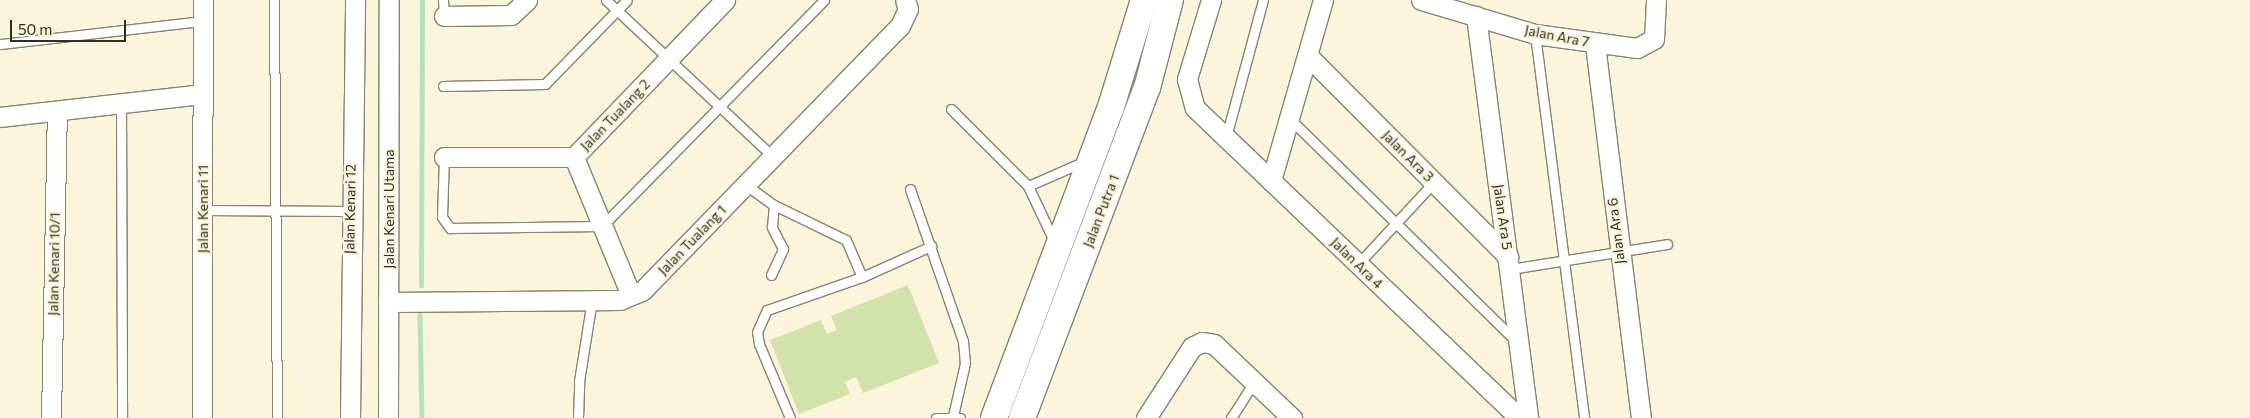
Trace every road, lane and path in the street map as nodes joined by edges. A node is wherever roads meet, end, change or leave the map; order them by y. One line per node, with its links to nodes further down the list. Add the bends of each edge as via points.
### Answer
1 (203, 0): 21 (street, Jalan Kenari 11)
2 (274, 0): 47 (lane)
3 (355, 0): 48 (street, Jalan Kenari 12)
4 (389, 0): 62 (street, Jalan Kenari Utama)
5 (527, 0): 18 (street, via 511,15)
6 (606, 0): 19 (lane)
7 (627, 0): 19 (lane)
8 (725, 0): 26 (street, Jalan Tualang 2)
9 (824, 0): 30 (lane)
10 (905, 0): 36 (street, Jalan Tualang 1, via 908,9 900,26)
11 (1144, 0): 39 (main road, Jalan Putra 1)
12 (1170, 0): 76 (main road, Jalan Putra 1, via 1147,88)
13 (1210, 0): 35 (street, Jalan Ara 4, via 1187,79 1195,108)
14 (1263, 0): 35 (lane)
15 (1323, 0): 25 (street)
16 (1656, 0): 24 (street, Jalan Ara 7, via 1656,32 1650,44 1637,48)
17 (1426, 1): 20 (street, Jalan Ara 7)
18 (444, 8)
19 (617, 10): 26 (lane); 27 (lane, via 542,85)
20 (1476, 16): 22 (street, Jalan Ara 7); 56 (street, Jalan Ara 5)
21 (203, 21): 23 (lane); 28 (street, Jalan Kenari 11)
22 (1535, 34): 24 (street, Jalan Ara 7); 55 (lane)
23 (0, 44)
24 (1595, 44): 54 (street, Jalan Ara 6)
25 (1308, 56): 34 (street); 41 (street, Jalan Ara 3)
26 (669, 59): 30 (lane); 38 (street, Jalan Tualang 2)
27 (443, 86)
28 (203, 94): 29 (street); 46 (street, Jalan Kenari 11)
29 (121, 103): 32 (street); 67 (lane)
30 (719, 106): 36 (lane); 50 (lane)
31 (951, 110): 43 (lane)
32 (57, 111): 33 (street); 66 (street, Jalan Kenari 10/1)
33 (0, 117)
34 (1289, 118): 40 (street); 49 (lane)
35 (1226, 137): 40 (street, Jalan Ara 4)
36 (772, 156): 42 (street, Jalan Tualang 1)
37 (444, 157): 38 (street, Jalan Tualang 2); 50 (lane, via 442,217 450,228)
38 (574, 157): 50 (street)
39 (1092, 158): 43 (lane); 53 (main road, Jalan Putra 1)
40 (1271, 180): 57 (street, Jalan Ara 4)
41 (1434, 182): 49 (lane); 56 (street, Jalan Ara 3)
42 (746, 185): 45 (lane); 60 (street, Jalan Tualang 1, via 643,290)
43 (1028, 186): 53 (lane)
44 (910, 189): 52 (lane)
45 (774, 206): 58 (lane, via 772,227 783,249); 59 (lane, via 846,240)
46 (203, 210): 47 (lane); 68 (street, Jalan Kenari 11)
47 (276, 210): 48 (lane); 69 (lane)
48 (350, 211): 70 (street, Jalan Kenari 12)
49 (1396, 223): 57 (lane); 63 (lane)
50 (602, 226): 60 (street)
51 (1667, 244): 54 (lane)
52 (931, 246): 59 (lane); 65 (lane, via 963,341 965,363)
53 (1058, 250): 75 (main road, Jalan Putra 1)
54 (1618, 250): 55 (lane); 83 (street, Jalan Ara 6)
55 (1564, 260): 56 (lane); 82 (lane)
56 (1509, 263): 63 (street, Jalan Ara 5)
57 (1358, 264): 80 (street, Jalan Ara 4)
58 (772, 275)
59 (862, 276): 73 (lane, via 778,304 760,320 759,344)
60 (631, 295): 61 (street, Jalan Tualang 1)
61 (592, 300): 62 (street, Jalan Tualang 1); 72 (lane, via 579,381)
62 (388, 302): 71 (street, Jalan Kenari Utama)
63 (1516, 340): 81 (street, Jalan Ara 5)
64 (1254, 382): 77 (street, via 1214,344 1202,342 1192,347); 78 (lane); 79 (street)
65 (957, 417): 74 (lane)
66 (51, 418)
67 (122, 418)
68 (202, 418)
69 (277, 418)
70 (350, 418)
71 (388, 418)
72 (578, 418)
73 (790, 418)
74 (936, 418)
75 (994, 418)
76 (1022, 418)
77 (1146, 418)
78 (1231, 418)
79 (1292, 418)
80 (1519, 418)
81 (1528, 418)
82 (1584, 418)
83 (1641, 418)

